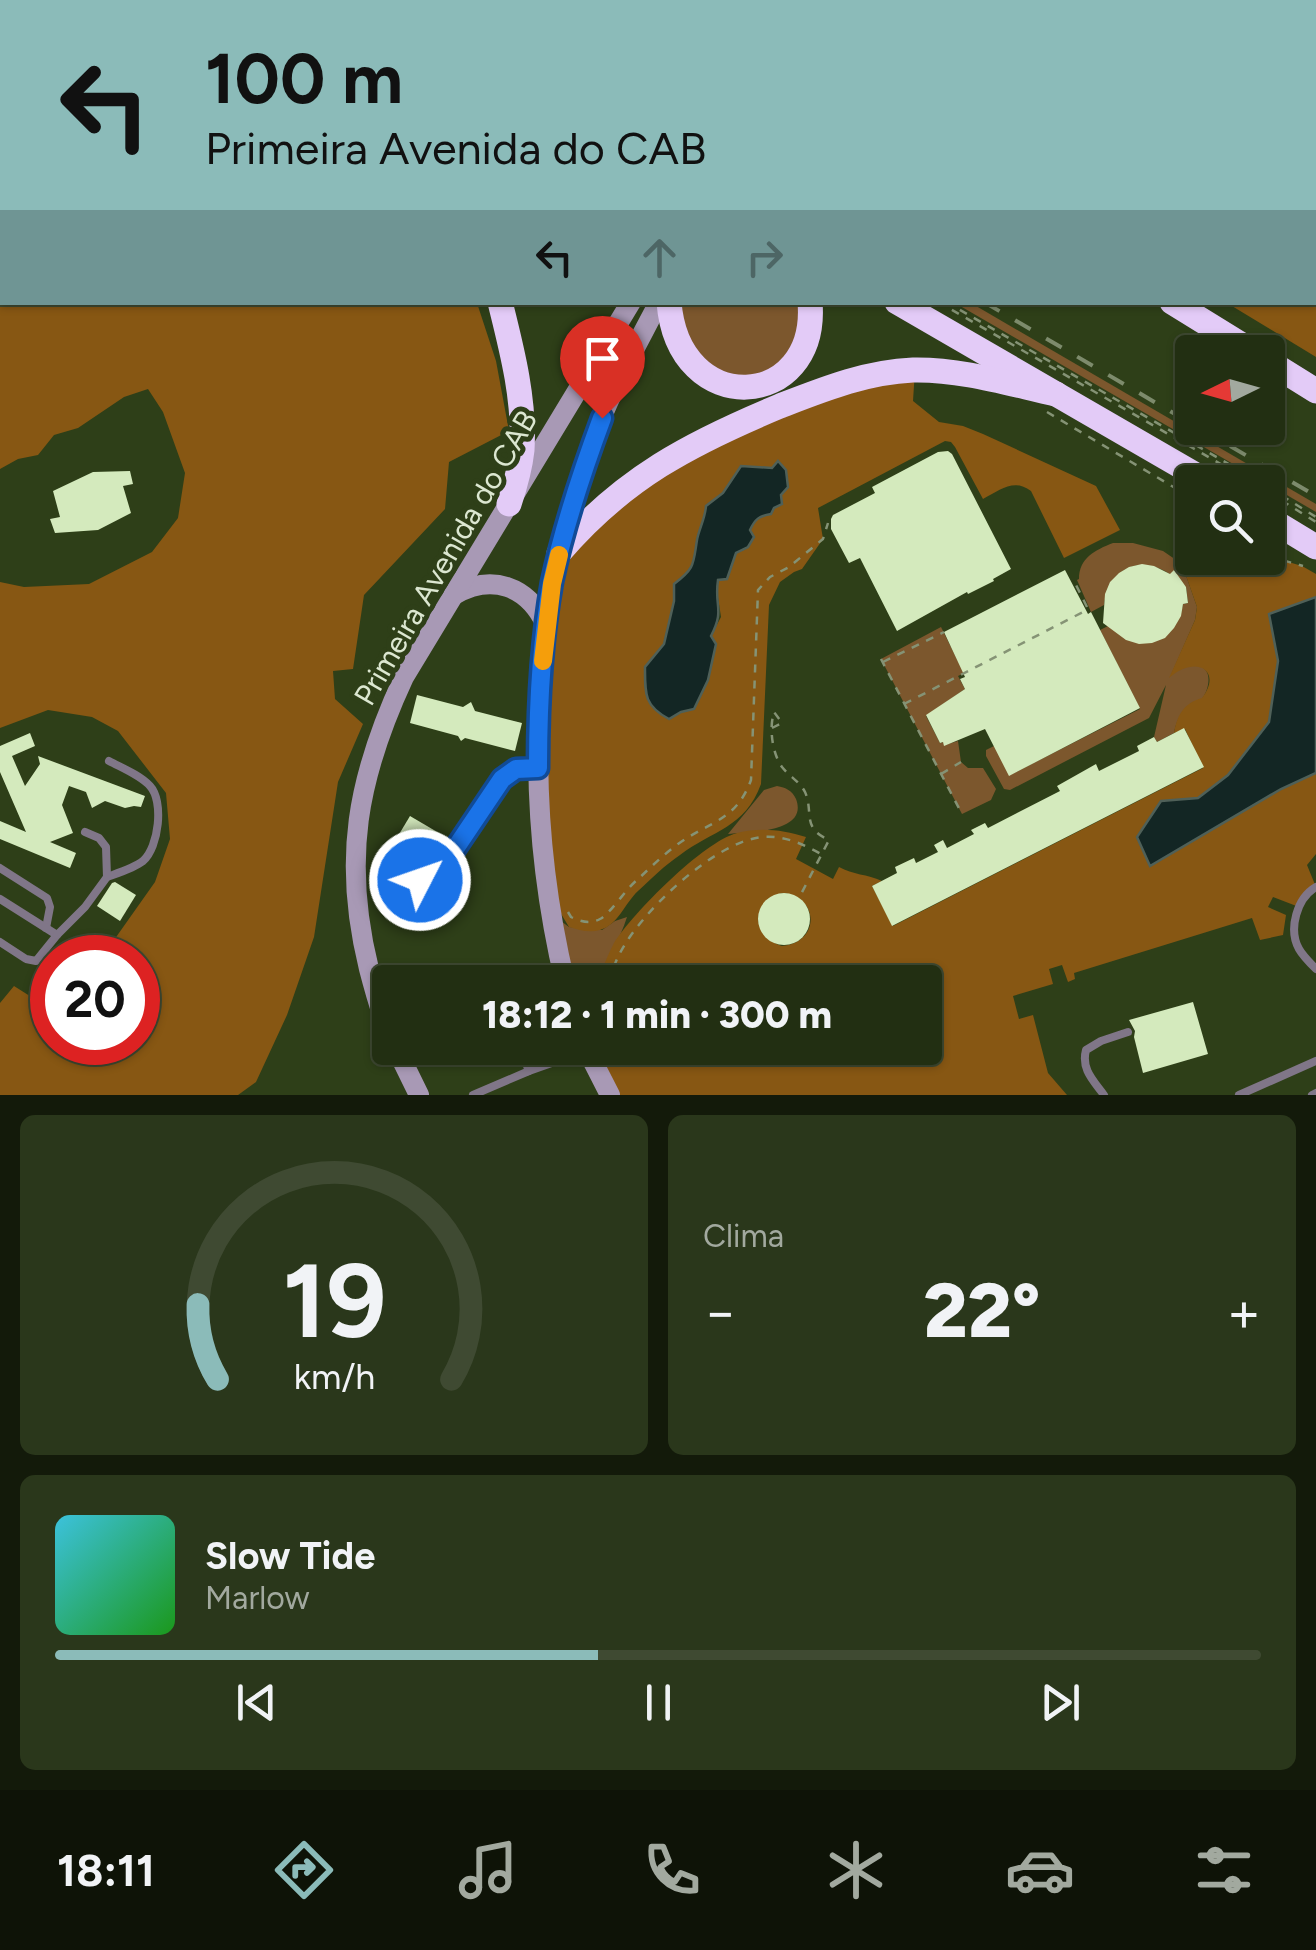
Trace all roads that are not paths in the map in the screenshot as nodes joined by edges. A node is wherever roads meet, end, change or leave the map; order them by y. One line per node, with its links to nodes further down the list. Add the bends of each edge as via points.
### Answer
1 (501, 305): 13 (highway, via 522,422)
2 (629, 305): 13 (main road, Primeira Avenida do CAB)
3 (658, 305): 15 (main road, via 602,418)
4 (670, 305): 5 (highway, via 675,334 693,366 739,388 790,369 812,320)
5 (810, 305)
6 (902, 305): 11 (highway)
7 (1178, 305): 8 (highway)
8 (1226, 335)
9 (1285, 372): 10 (highway)
10 (1316, 391)
11 (1048, 401): 12 (highway); 15 (highway, via 947,372 863,376 715,434 661,463 604,505)
12 (1175, 465)
13 (510, 504): 17 (main road, Primeira Avenida do CAB)
14 (1285, 534): 16 (highway)
15 (559, 553): 18 (main road)
16 (1309, 556)
17 (453, 596): 18 (main road, via 479,585 507,586 531,601); 33 (main road, Primeira Avenida do CAB, via 384,721 358,812 356,904)
18 (546, 625): 20 (main road)
19 (109, 760): 24 (lane, via 148,783 159,807 143,861)
20 (538, 768): 23 (lane, via 516,769 502,779 434,880); 31 (main road, via 546,889)
21 (85, 832): 24 (lane, via 106,847)
22 (0, 868): 27 (lane, via 47,898)
23 (403, 870)
24 (107, 878): 28 (lane)
25 (1316, 887): 32 (lane, via 1299,907 1294,932 1300,952)
26 (0, 899): 27 (lane)
27 (46, 928): 28 (lane)
28 (56, 935)
29 (0, 942): 30 (lane)
30 (30, 960)
31 (561, 965)
32 (1316, 969)
33 (372, 982)
34 (1128, 1032): 44 (lane, via 1086,1050 1085,1069)
35 (1316, 1061): 45 (lane)
36 (404, 1065): 41 (main road)
37 (527, 1065): 40 (lane)
38 (546, 1065): 40 (lane)
39 (595, 1065): 43 (main road)
40 (529, 1071): 42 (lane)
41 (419, 1095)
42 (473, 1095)
43 (610, 1095)
44 (1104, 1095)
45 (1239, 1095)

